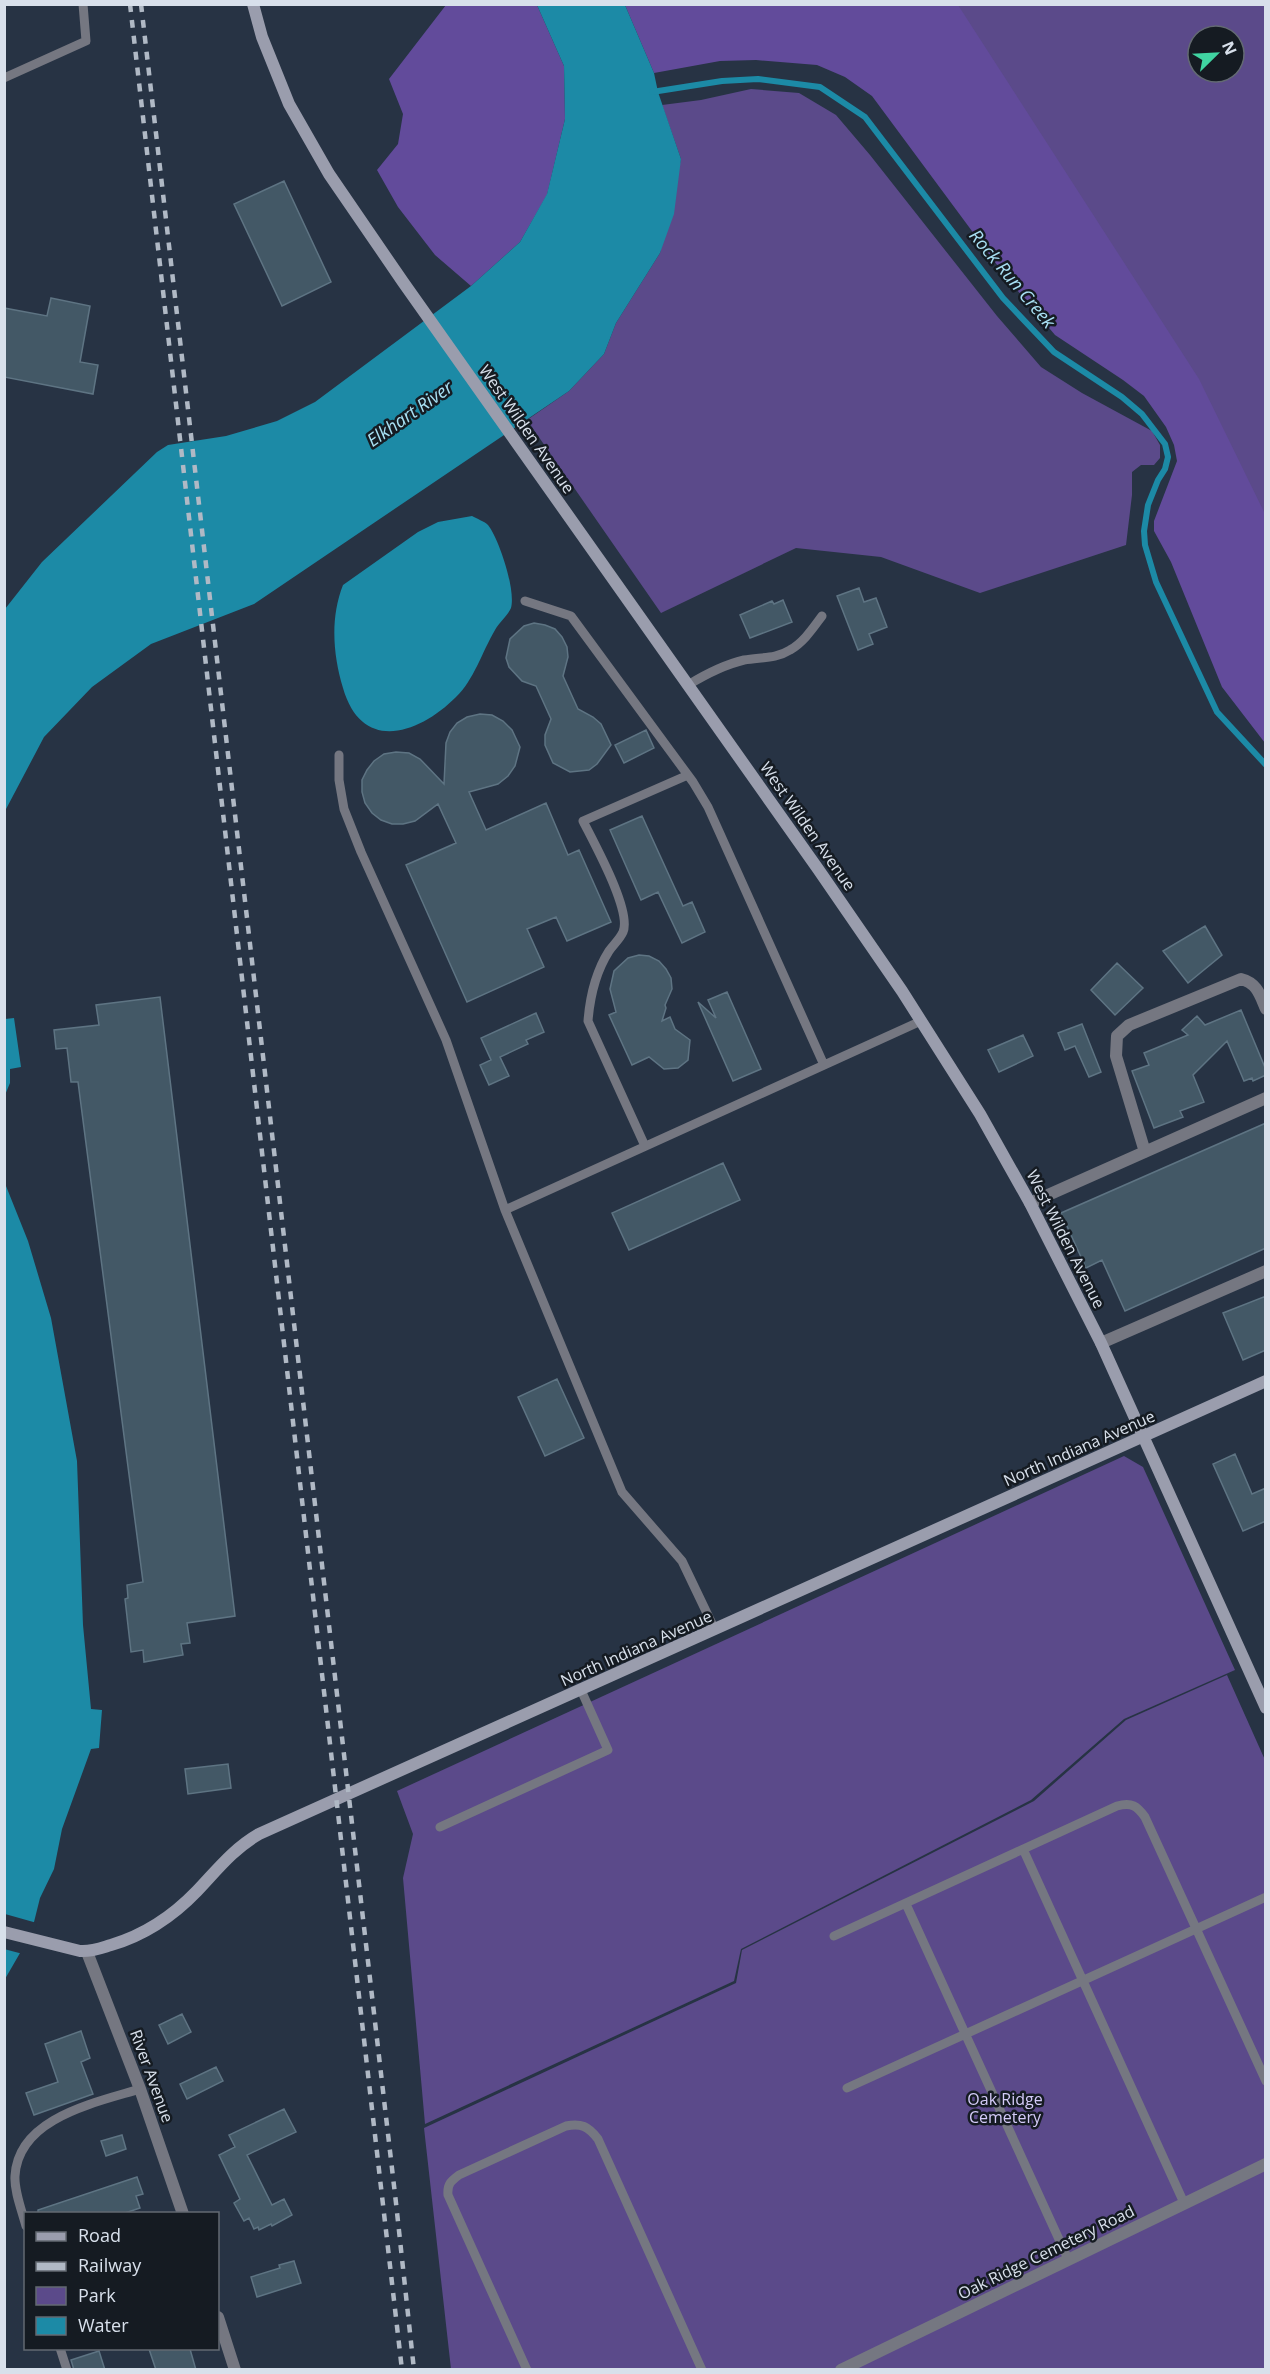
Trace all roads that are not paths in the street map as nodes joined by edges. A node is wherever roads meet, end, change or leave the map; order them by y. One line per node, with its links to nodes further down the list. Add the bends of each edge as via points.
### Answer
1 (83, 4): 3 (lane, via 86,40)
2 (252, 4): 6 (street, West Wilden Avenue, via 289,104 329,174)
3 (4, 78)
4 (525, 601): 8 (lane, via 571,616)
5 (822, 616): 6 (lane, via 788,652 714,669)
6 (688, 685): 10 (street, West Wilden Avenue)
7 (339, 756): 16 (lane, via 344,809 446,1041)
8 (688, 775): 11 (lane, via 708,807); 13 (lane, via 583,821 625,914 623,932 597,974 588,1021)
9 (1266, 1009): 14 (street, via 1257,989 1250,981 1241,979 1129,1025 1117,1036 1116,1056)
10 (921, 1021): 11 (lane); 15 (street, West Wilden Avenue)
11 (824, 1065): 13 (lane)
12 (1266, 1098): 14 (street)
13 (645, 1146): 16 (lane)
14 (1144, 1152): 15 (street)
15 (1030, 1203): 18 (street, West Wilden Avenue)
16 (506, 1210): 21 (lane, via 622,1492 682,1561)
17 (1266, 1271): 18 (street)
18 (1101, 1343): 20 (street, West Wilden Avenue)
19 (1266, 1381): 20 (street, North Indiana Avenue)
20 (1143, 1437): 21 (street, North Indiana Avenue); 23 (street, West Wilden Avenue)
21 (715, 1630): 22 (street, North Indiana Avenue)
22 (580, 1690): 24 (lane, via 608,1750); 31 (street, North Indiana Avenue, via 259,1834 228,1856 189,1899 155,1926)
23 (1266, 1708)
24 (440, 1827)
25 (1023, 1850): 27 (lane); 28 (lane, via 1117,1806 1137,1806); 32 (lane)
26 (1266, 1897): 28 (lane)
27 (906, 1904): 30 (lane); 33 (lane)
28 (1196, 1929): 32 (lane); 34 (lane)
29 (4, 1932): 31 (street, North Indiana Avenue)
30 (834, 1936)
31 (87, 1952): 36 (street, River Avenue)
32 (1084, 1980): 33 (lane); 38 (lane)
33 (965, 2034): 35 (lane); 41 (lane)
34 (1266, 2081)
35 (847, 2088)
36 (140, 2089): 39 (street, River Avenue); 40 (lane, via 61,2117 27,2139 17,2158 15,2179)
37 (1266, 2164): 38 (street, Oak Ridge Cemetery Road)
38 (1184, 2203): 41 (street, Oak Ridge Cemetery Road)
39 (182, 2212)
40 (24, 2217)
41 (1068, 2259): 48 (street, Oak Ridge Cemetery Road)
42 (219, 2320): 45 (street)
43 (60, 2350): 44 (lane)
44 (67, 2370)
45 (235, 2370)
46 (527, 2370): 47 (lane, via 447,2188 459,2175 566,2126 579,2124 591,2129 598,2139)
47 (702, 2370)
48 (841, 2370)

